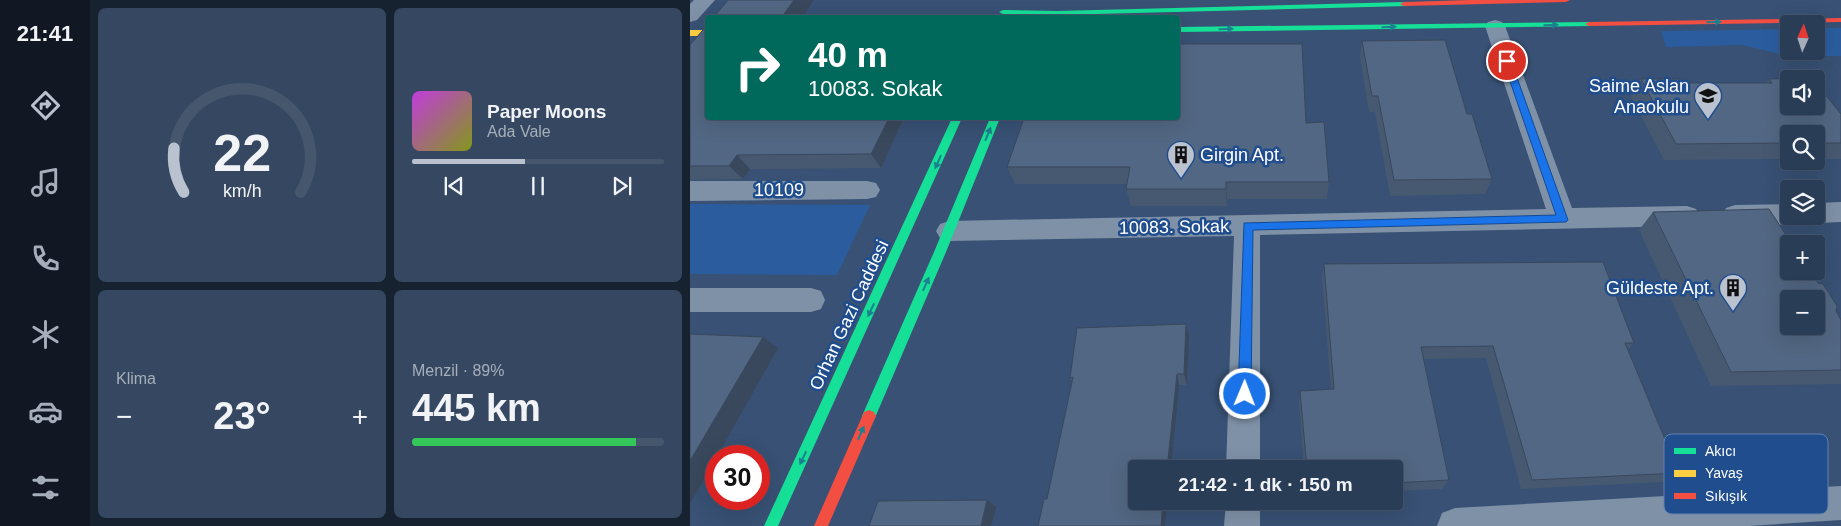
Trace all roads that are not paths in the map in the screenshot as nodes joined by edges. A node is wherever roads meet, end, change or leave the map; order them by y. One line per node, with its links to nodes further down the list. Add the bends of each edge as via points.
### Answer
1 (705, 0): 8 (street)
2 (1008, 0): 6 (street)
3 (1043, 0): 7 (street)
4 (1566, 0): 5 (street)
5 (1466, 1): 7 (street)
6 (1002, 15): 7 (street)
7 (1037, 15)
8 (690, 16)
9 (1841, 20): 10 (street, one-way to 9)
10 (1495, 26): 11 (street, one-way to 10); 22 (street)
11 (1180, 30)
12 (690, 33): 13 (street)
13 (705, 33)
14 (956, 120): 33 (street, Orhan Gazi Caddesi, one-way to 33)
15 (994, 120): 24 (street, one-way to 15)
16 (867, 190): 17 (street, 10109)
17 (690, 191)
18 (1841, 212): 19 (street)
19 (1825, 213)
20 (1780, 214): 21 (street, 10083. Sokak)
21 (1760, 215): 22 (street, 10083. Sokak); 25 (street)
22 (1563, 220): 23 (street, 10083. Sokak)
23 (1247, 226): 24 (street, 10083. Sokak); 28 (street)
24 (949, 231): 34 (street, one-way to 24)
25 (1774, 238)
26 (690, 300): 27 (street)
27 (811, 300)
28 (1243, 460)
29 (1841, 503): 30 (street)
30 (1828, 504)
31 (1243, 510): 35 (street)
32 (1664, 514): 36 (street)
33 (771, 526)
34 (821, 526)
35 (1242, 526)
36 (1455, 526)

